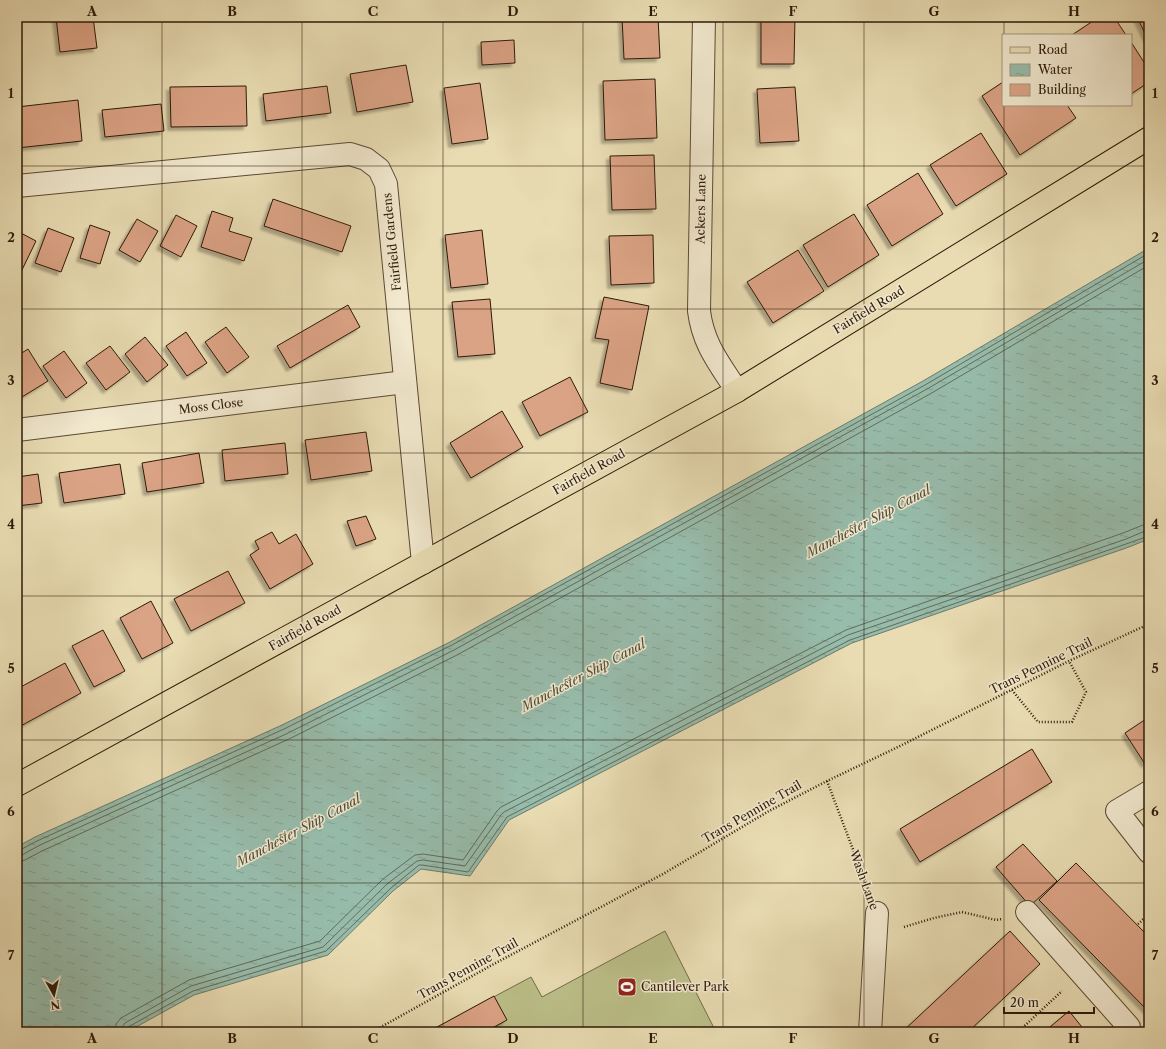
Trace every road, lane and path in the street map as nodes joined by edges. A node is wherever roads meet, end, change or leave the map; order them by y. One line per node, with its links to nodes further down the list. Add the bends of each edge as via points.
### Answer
1 (704, 17): 5 (street, Ackers Lane, via 699,311 706,340)
2 (1149, 138): 5 (main road, Fairfield Road)
3 (17, 186): 4 (street, Fairfield Gardens, via 350,154 366,159 379,169 386,184)
4 (405, 382): 6 (street, Moss Close); 7 (street, Fairfield Gardens)
5 (737, 391): 7 (main road, Fairfield Road)
6 (17, 430)
7 (423, 563): 12 (main road, Fairfield Road)
8 (1149, 624): 9 (path, Trans Pennine Trail)
9 (1069, 661): 10 (path, Trans Pennine Trail); 10 (path, via 1086,692 1072,722 1038,722)
10 (1012, 690): 11 (path, Trans Pennine Trail)
11 (827, 781): 16 (path, Wash Lane); 21 (path, Trans Pennine Trail, via 769,811 663,874)
12 (17, 785)
13 (1149, 792): 14 (street, via 1117,811)
14 (1149, 852)
15 (1027, 912): 19 (path, via 996,920 962,912); 20 (street)
16 (877, 913): 19 (street, Wash Lane)
17 (1149, 914): 18 (path)
18 (1138, 924)
19 (876, 936): 22 (street, Wash Lane)
20 (1081, 973): 23 (path); 24 (street, via 1129,1027)
21 (372, 1032)
22 (870, 1032)
23 (1018, 1032)
24 (1123, 1032)

